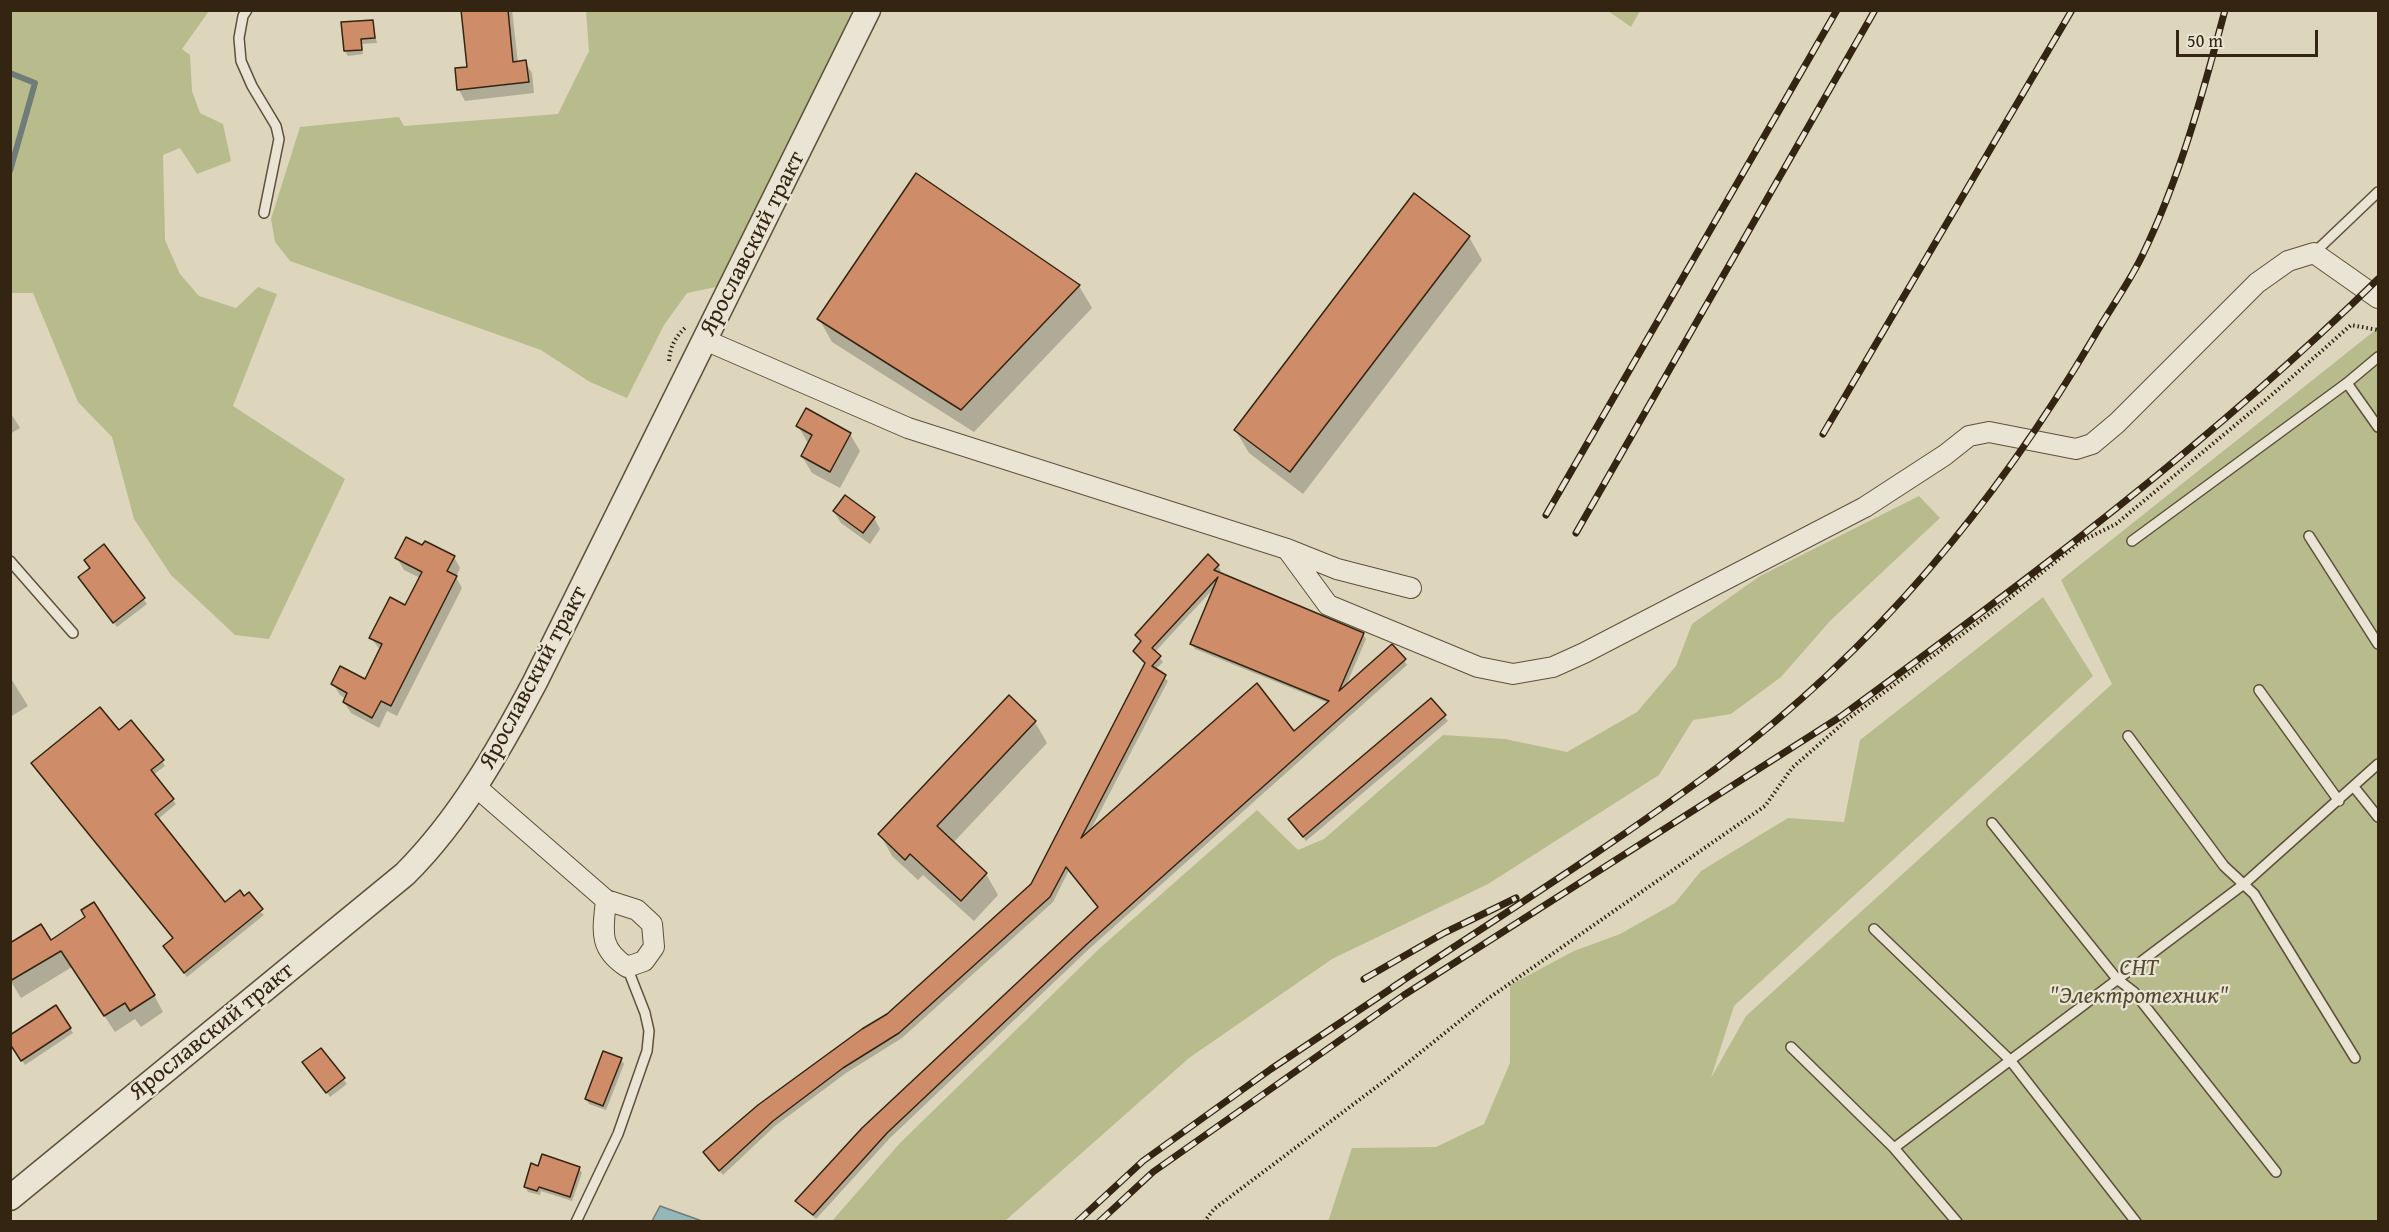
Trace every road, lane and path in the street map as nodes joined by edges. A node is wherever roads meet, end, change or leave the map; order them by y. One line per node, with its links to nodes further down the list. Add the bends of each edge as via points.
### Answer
1 (247, 10): 4 (lane, via 239,38 242,61 279,139)
2 (868, 10): 8 (street, Ярославский тракт)
3 (2379, 192): 5 (lane)
4 (264, 213)
5 (2314, 253): 6 (street); 14 (street, via 2288,261 2257,283 2092,444 2076,449 1989,432 1969,436 1864,507 1553,667 1513,674 1478,668 1328,605)
6 (2379, 298)
7 (2379, 330): 39 (path, via 2351,325 2116,524 2080,542 1848,719 1792,768 1765,806 1486,1000 1214,1209)
8 (705, 340): 14 (street, via 908,428); 22 (street, Ярославский тракт, via 535,682)
9 (2379, 357): 10 (lane)
10 (2347, 383): 11 (lane); 13 (lane)
11 (2379, 427)
12 (2309, 536): 18 (lane)
13 (2132, 541)
14 (1287, 549): 16 (street, via 1337,569)
15 (10, 561): 17 (lane)
16 (1411, 588)
17 (73, 633)
18 (2379, 644)
19 (2259, 690): 24 (lane)
20 (2127, 736): 27 (lane, via 2224,866)
21 (2379, 764): 23 (lane)
22 (475, 786): 28 (street); 37 (street, Ярославский тракт, via 405,874)
23 (2354, 787): 24 (lane); 25 (lane)
24 (2339, 801): 27 (lane)
25 (2379, 817)
26 (1992, 823): 31 (lane)
27 (2244, 884): 31 (lane); 33 (lane, via 2254,894)
28 (606, 900): 30 (street, via 602,934 612,957); 30 (street, via 637,910 652,924 654,947 644,961)
29 (1874, 929): 34 (lane)
30 (627, 967): 38 (lane, via 645,1013 649,1031 647,1051 618,1134)
31 (2117, 979): 34 (lane); 36 (lane, via 2134,992)
32 (1791, 1047): 35 (lane)
33 (2355, 1058)
34 (2010, 1060): 35 (lane); 41 (lane)
35 (1894, 1148): 40 (lane)
36 (2276, 1172)
37 (10, 1198)
38 (576, 1221)
39 (1204, 1221)
40 (1957, 1221)
41 (2136, 1221)

